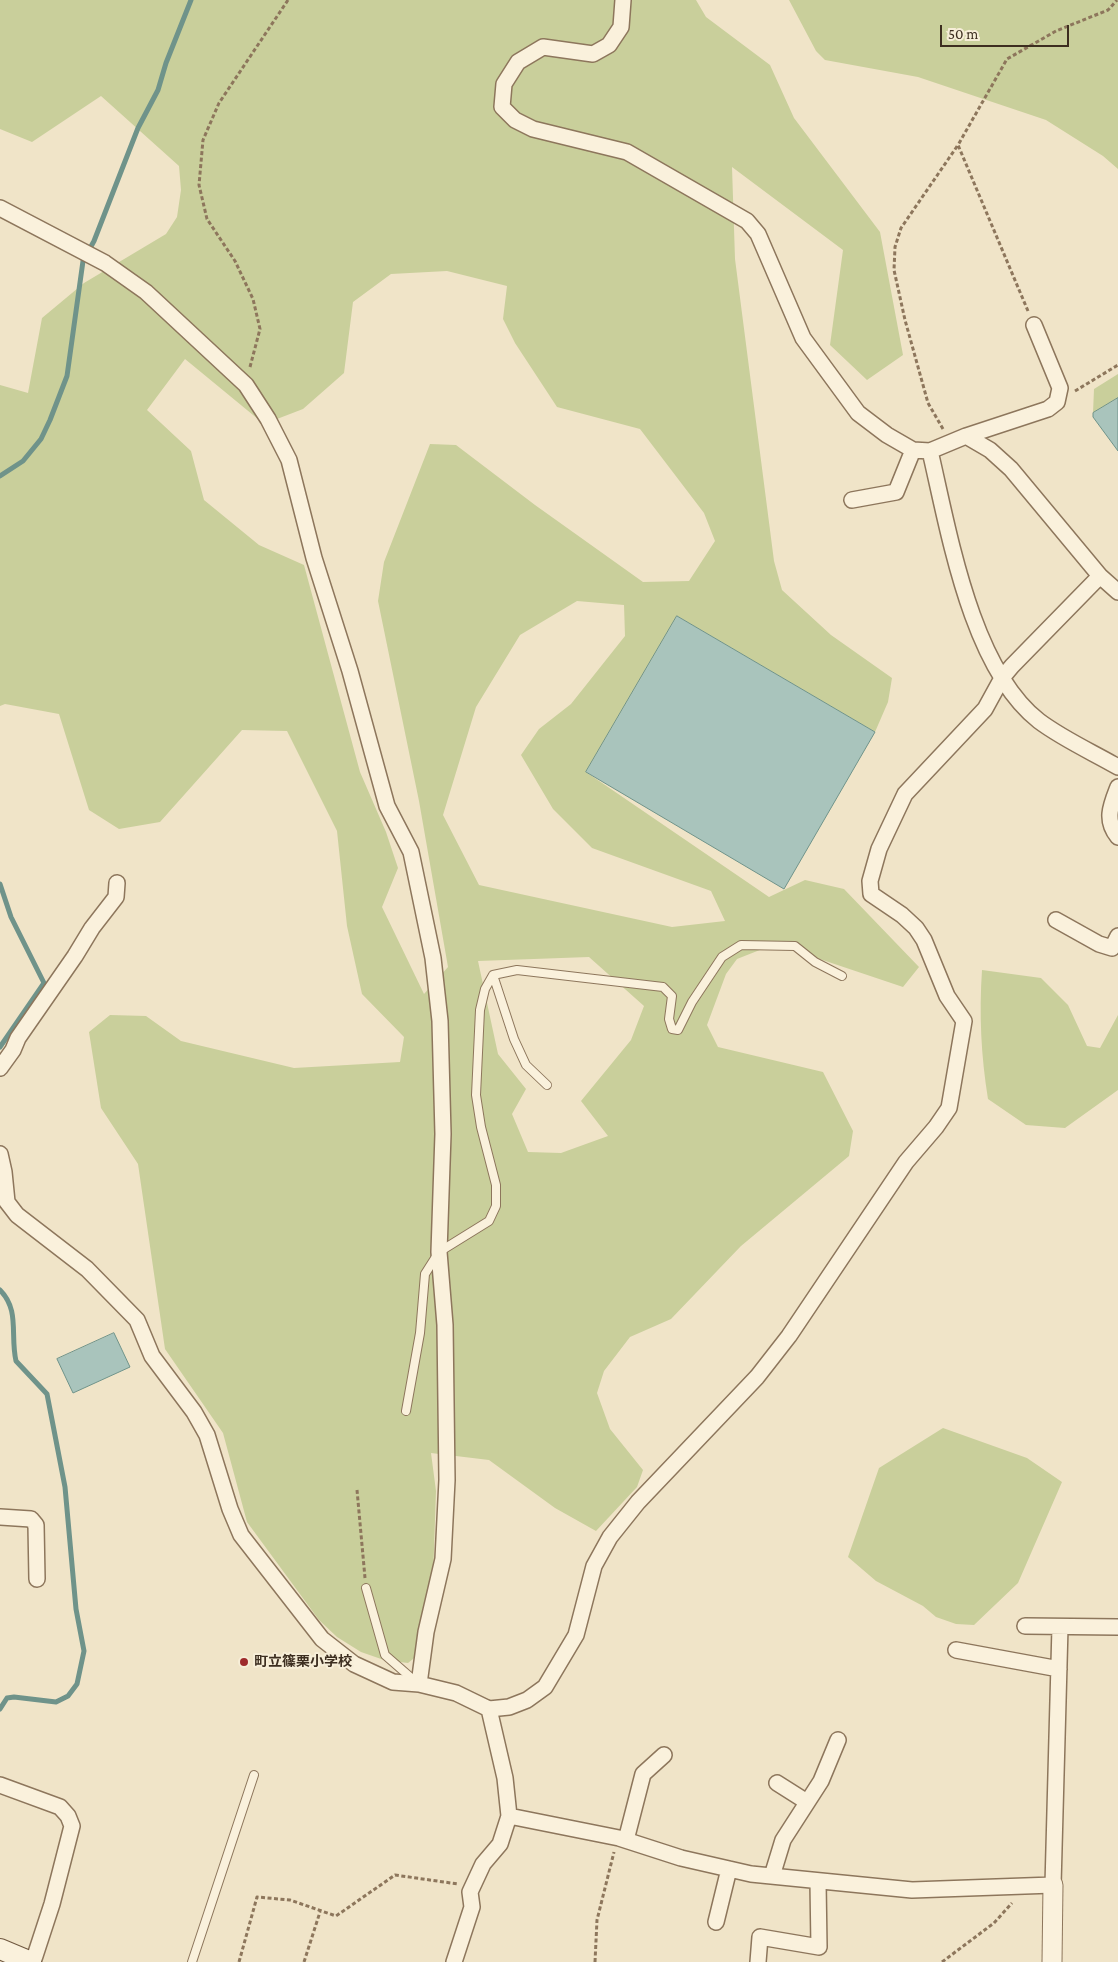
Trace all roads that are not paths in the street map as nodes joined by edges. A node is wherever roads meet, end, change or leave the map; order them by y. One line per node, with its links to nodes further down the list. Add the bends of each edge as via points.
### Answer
1 (623, 0): 5 (street, via 621,27 609,45 592,54 543,47 518,62 504,84 502,107 515,120 533,129 627,152 746,221 758,234 803,338 858,413)
2 (0, 208): 22 (street, via 105,264 146,292 246,385 289,460 314,558 350,671 387,806 411,852 433,958 440,1022 443,1134)
3 (1034, 325): 4 (street, via 1060,388 1057,402 1048,409)
4 (966, 436): 6 (street); 8 (street, via 990,450 1011,469)
5 (913, 450): 6 (street); 7 (street, via 896,492)
6 (930, 451): 10 (street, via 956,566 987,654)
7 (852, 500)
8 (1100, 576): 9 (street); 10 (street)
9 (1118, 592)
10 (1002, 678): 11 (street, via 1040,721); 33 (street, via 985,709 905,794 879,849 870,881 871,894 902,915 924,940 947,996 964,1021 948,1108 906,1162 789,1336 757,1377 638,1502 610,1537 594,1566 576,1635 545,1687 527,1700)
11 (1118, 767)
12 (1118, 787): 13 (street, via 1109,809 1109,818)
13 (1118, 837)
14 (117, 883): 19 (street, via 116,897)
15 (1056, 920): 16 (street, via 1112,948)
16 (1118, 936)
17 (493, 975): 18 (lane, via 517,970 664,987 672,996 669,1019 672,1029 678,1030 722,957 741,945 795,946 815,962); 20 (lane, via 526,1065); 22 (lane, via 485,989 480,1010 476,1094 496,1185 496,1206 489,1221)
18 (842, 976)
19 (0, 1068)
20 (547, 1085)
21 (0, 1154): 32 (street, via 7,1202 17,1215 87,1269 137,1320 152,1356 207,1435 241,1535 287,1596 322,1639 354,1664 393,1682)
22 (439, 1252): 23 (lane, via 425,1274 420,1333); 32 (street, via 445,1325 447,1480 443,1559 426,1632)
23 (406, 1411)
24 (0, 1517): 25 (street, via 31,1519 36,1525)
25 (37, 1579)
26 (366, 1588): 32 (lane, via 385,1655)
27 (1025, 1626): 28 (street)
28 (1060, 1627): 29 (street); 31 (street)
29 (1118, 1627)
30 (956, 1650): 31 (street)
31 (1059, 1669): 45 (street)
32 (419, 1684): 33 (street, via 456,1693)
33 (489, 1709): 40 (street, via 505,1778)
34 (838, 1740): 39 (street, via 821,1782)
35 (664, 1755): 41 (street, via 642,1774)
36 (254, 1775): 49 (lane)
37 (777, 1783): 39 (street)
38 (0, 1785): 48 (street, via 60,1807 72,1826 52,1904)
39 (808, 1802): 43 (street, via 783,1840)
40 (509, 1816): 41 (street); 50 (street, via 500,1844 483,1864 470,1892 472,1907)
41 (622, 1839): 42 (street)
42 (728, 1869): 43 (street); 46 (street)
43 (772, 1876): 44 (street)
44 (818, 1882): 45 (street, via 912,1890); 51 (street, via 819,1947 760,1937)
45 (1053, 1885): 52 (street)
46 (716, 1922)
47 (0, 1949): 48 (main road)
48 (32, 1962)
49 (192, 1962)
50 (454, 1962)
51 (758, 1962)
52 (1052, 1962)

